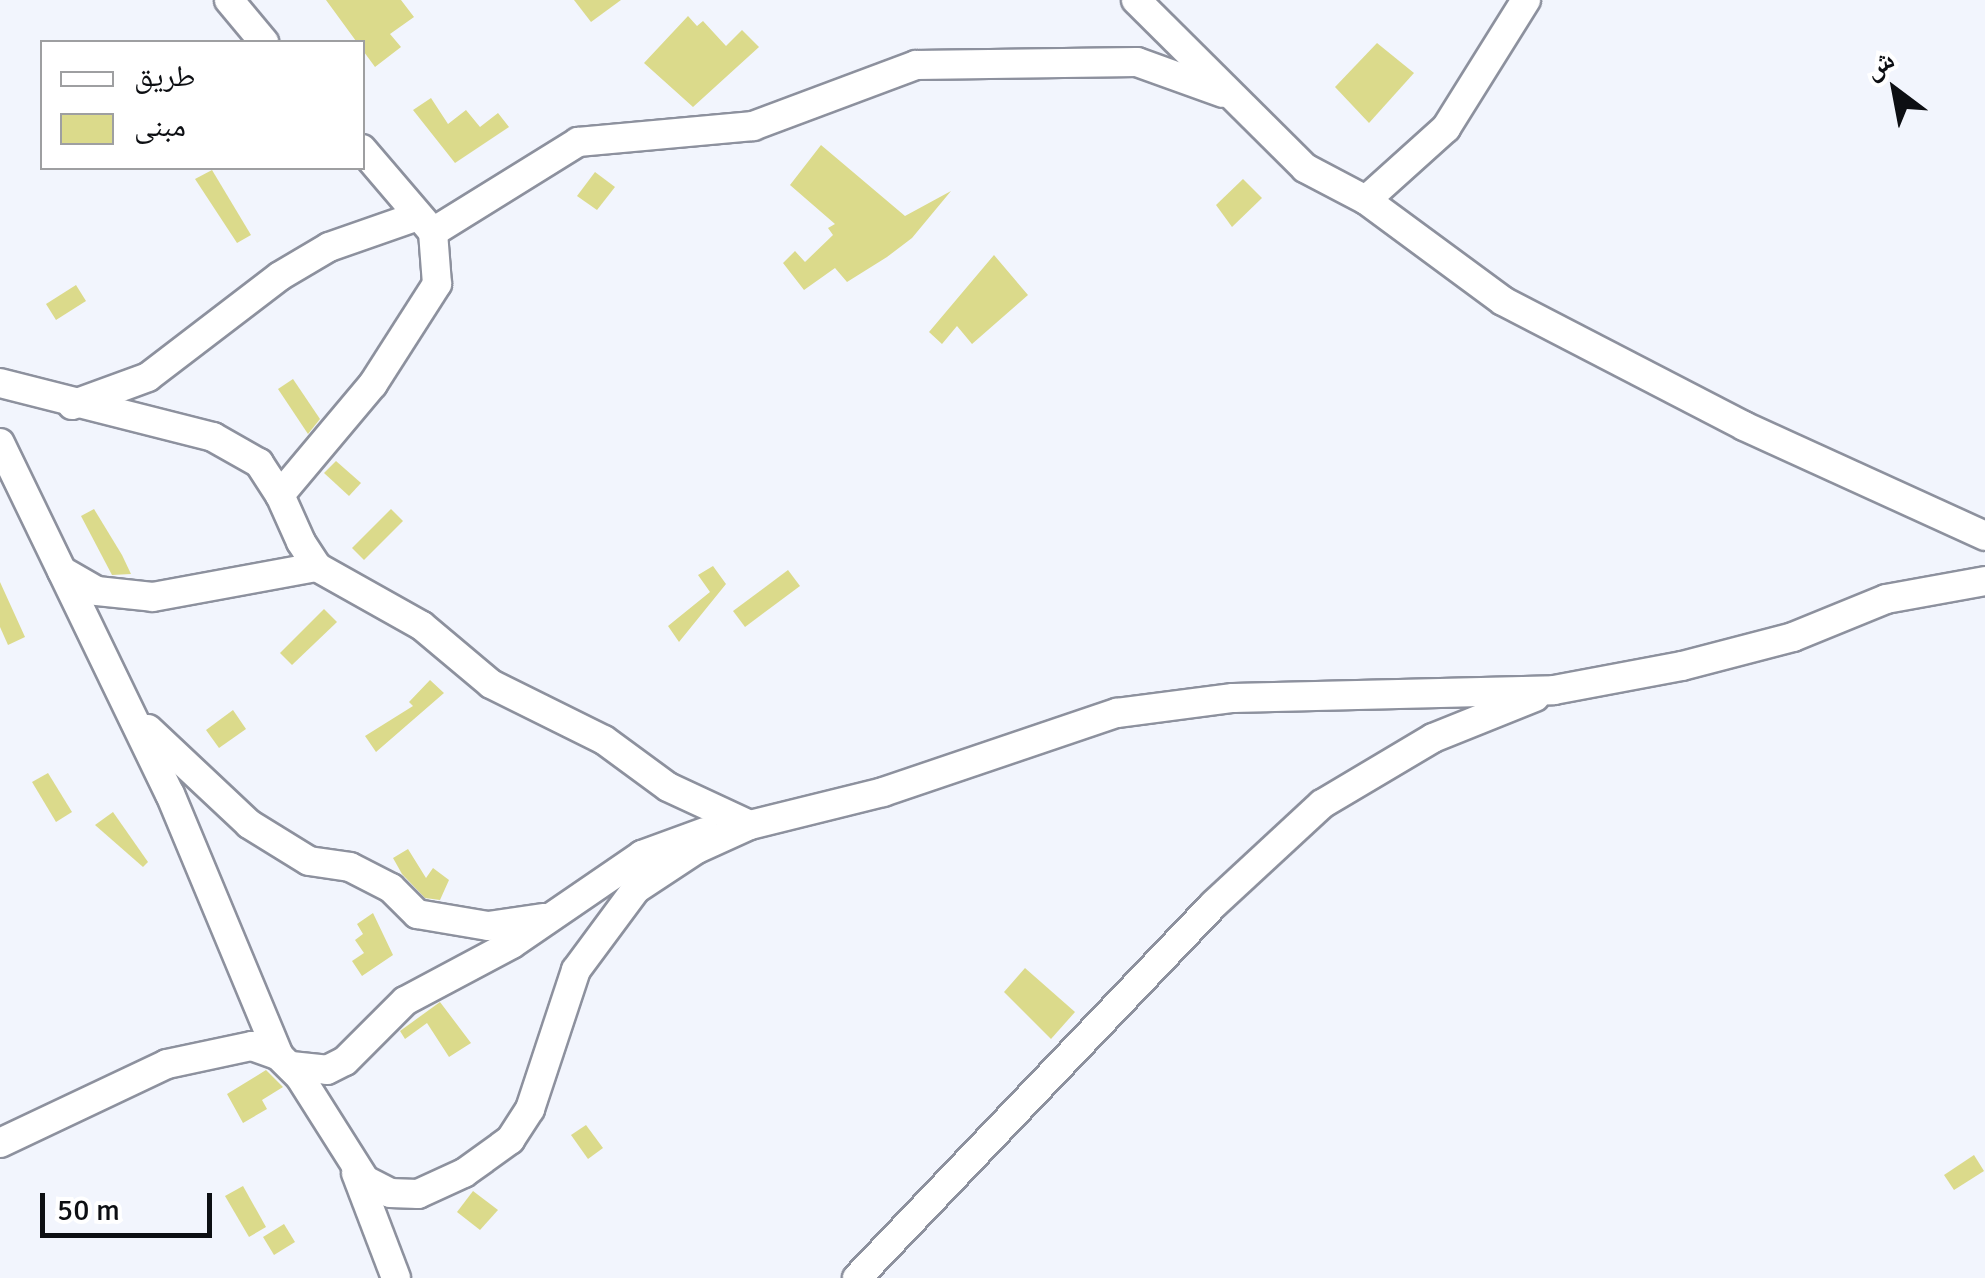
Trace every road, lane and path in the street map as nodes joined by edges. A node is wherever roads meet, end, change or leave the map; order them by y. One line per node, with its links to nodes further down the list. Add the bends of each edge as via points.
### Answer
1 (229, 0): 4 (street)
2 (1526, 0): 7 (street, via 1446,128)
3 (1151, 5): 5 (street)
4 (262, 40)
5 (1234, 98): 7 (street, via 1304,168); 8 (street, via 1138,62 916,65 753,126 578,142)
6 (365, 153): 8 (street)
7 (1366, 200): 13 (street, via 1504,301 1744,426)
8 (425, 224): 10 (street, via 329,247 280,276 148,377); 12 (street, via 437,284 373,384)
9 (0, 383): 10 (street)
10 (72, 405): 12 (street, via 213,438 259,463)
11 (4, 459): 15 (street)
12 (280, 495): 14 (street)
13 (1985, 536)
14 (317, 566): 15 (street, via 153,597 97,591); 19 (street, via 422,626 492,684 604,740 668,787)
15 (62, 571): 18 (street)
16 (1985, 580): 17 (street, via 1886,599 1793,637 1682,666)
17 (1554, 690): 19 (street, via 1233,698 1117,714 884,792); 25 (street, via 1433,738 1322,804 1214,904)
18 (129, 708): 20 (street, via 248,824 310,861 350,867 391,888 416,914 488,926); 21 (street)
19 (750, 825): 20 (street, via 694,834 642,855); 23 (street, via 696,848 636,890 612,919 576,970 530,1109 510,1140 464,1173 418,1194 390,1193)
20 (550, 918): 21 (street, via 405,1001 345,1060 326,1070)
21 (285, 1061): 22 (street, via 238,1044 167,1064); 23 (street)
22 (0, 1142)
23 (356, 1173): 24 (street)
24 (396, 1278)
25 (857, 1278)

